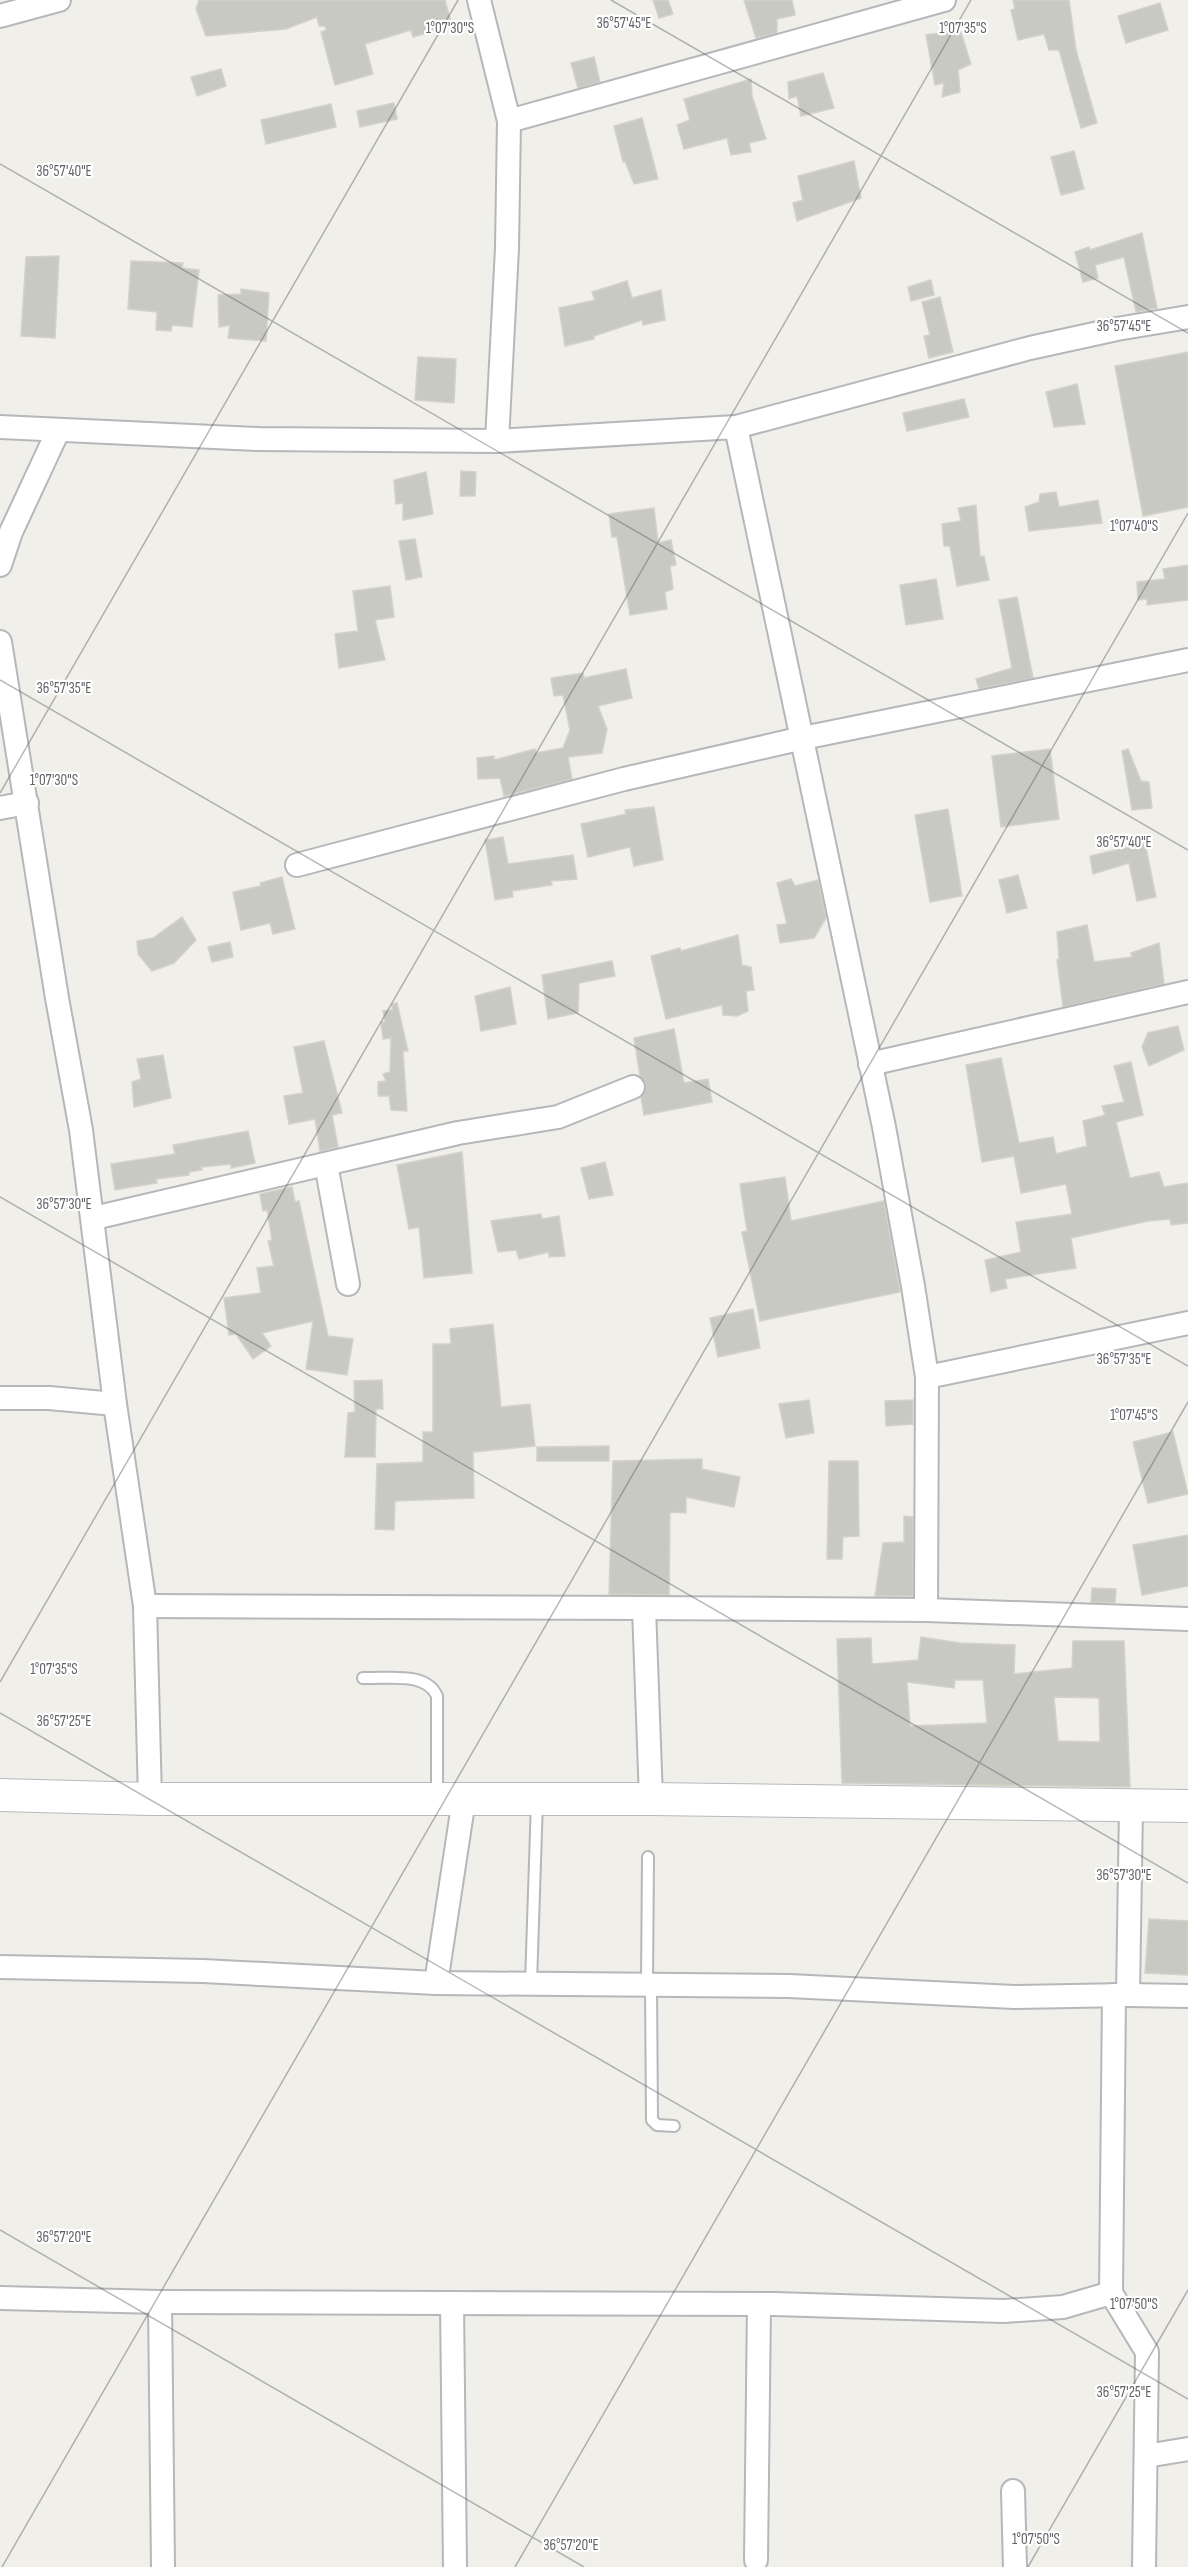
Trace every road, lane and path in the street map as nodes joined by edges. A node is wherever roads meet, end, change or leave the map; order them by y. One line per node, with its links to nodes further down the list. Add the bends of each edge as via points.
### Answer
1 (59, 0): 4 (street)
2 (479, 0): 5 (street)
3 (944, 0): 5 (street)
4 (0, 16)
5 (509, 121): 10 (street)
6 (1188, 317): 8 (street, via 1030,348)
7 (0, 427): 9 (street)
8 (736, 427): 10 (street); 14 (street)
9 (58, 431): 10 (street, via 258,439); 11 (street, via 11,532)
10 (497, 441)
11 (0, 565)
12 (0, 642): 15 (street)
13 (1188, 660): 14 (street)
14 (803, 738): 17 (street, via 624,779); 19 (street)
15 (27, 803): 16 (street); 22 (street)
16 (0, 808)
17 (297, 865)
18 (1188, 992): 19 (street)
19 (870, 1064): 25 (street)
20 (633, 1087): 21 (street, via 558,1118 458,1133)
21 (326, 1164): 22 (street); 23 (street)
22 (94, 1218): 27 (street)
23 (348, 1284)
24 (1188, 1323): 25 (street)
25 (927, 1377): 30 (street)
26 (0, 1398): 27 (street)
27 (116, 1404): 28 (street)
28 (145, 1605): 29 (street); 33 (street)
29 (644, 1608): 30 (street); 36 (street)
30 (926, 1610): 31 (street)
31 (1188, 1619)
32 (363, 1678): 34 (lane, via 417,1680 433,1687)
33 (150, 1799): 34 (street); 37 (street)
34 (451, 1799): 35 (street); 42 (street)
35 (537, 1799): 36 (street); 43 (lane)
36 (651, 1799): 39 (street)
37 (1, 1800)
38 (1188, 1806): 39 (street)
39 (1131, 1807): 45 (street)
40 (648, 1857): 44 (lane)
41 (0, 1967): 42 (street, via 203,1971)
42 (436, 1983): 43 (street)
43 (531, 1983): 44 (street)
44 (649, 1984): 45 (street, via 1014,1997); 47 (lane, via 652,2120 657,2125)
45 (1121, 1995): 46 (street); 48 (street)
46 (1188, 1996)
47 (674, 2126)
48 (1111, 2293): 52 (street, via 1063,2307 1004,2311); 54 (street, via 1147,2352)
49 (0, 2298): 50 (street)
50 (160, 2302): 51 (street); 57 (street)
51 (452, 2303): 52 (street); 58 (street)
52 (759, 2304): 56 (street)
53 (1188, 2450): 54 (street)
54 (1146, 2456): 60 (street)
55 (1013, 2491): 59 (street)
56 (756, 2560)
57 (163, 2567)
58 (454, 2567)
59 (1015, 2567)
60 (1144, 2567)

